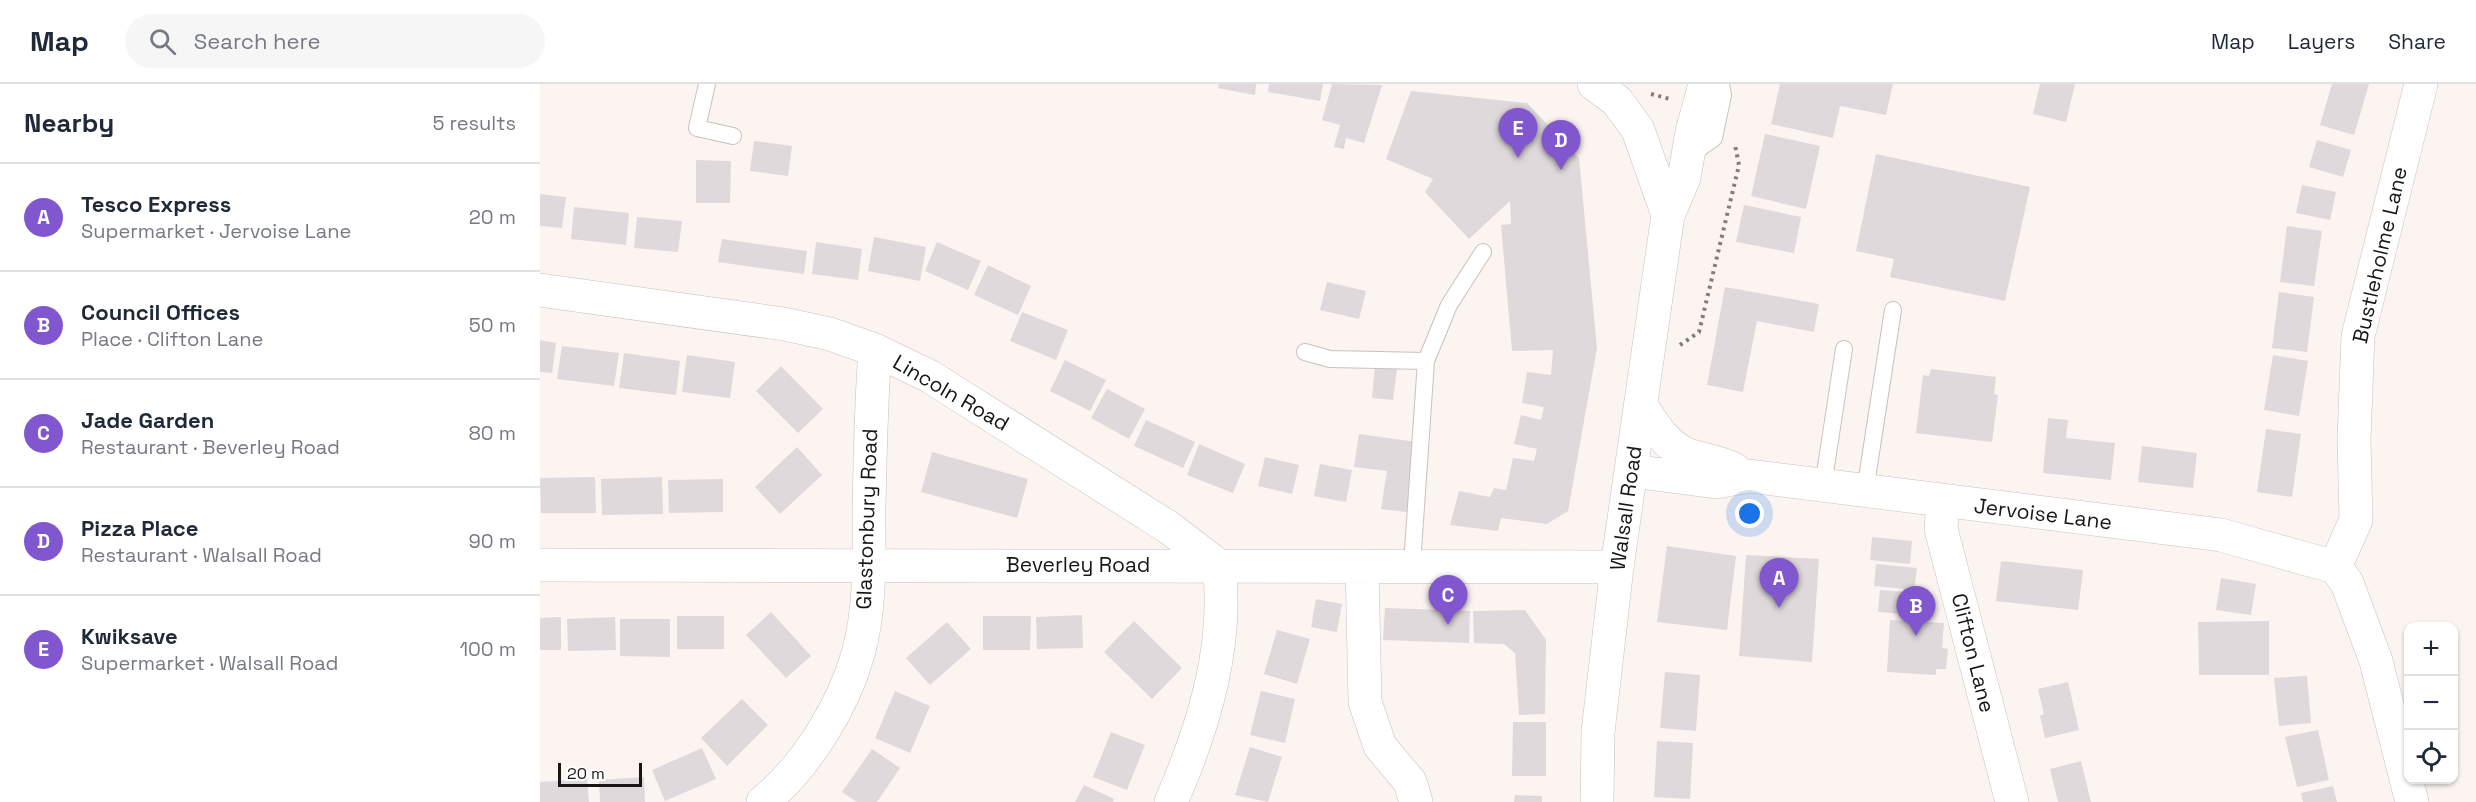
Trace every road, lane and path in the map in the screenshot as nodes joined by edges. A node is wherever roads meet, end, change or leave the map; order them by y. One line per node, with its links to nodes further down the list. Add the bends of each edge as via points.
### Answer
1 (708, 84): 5 (lane, via 697,128)
2 (2421, 84): 28 (street, Bustleholme Lane, via 2358,336 2356,520)
3 (1708, 91): 4 (path, via 1629,88); 7 (street, Walsall Road, via 1684,178)
4 (1605, 93): 7 (street, Walsall Road, via 1638,130)
5 (733, 136)
6 (1733, 138): 11 (path, via 1739,165 1699,332)
7 (1668, 215): 16 (street, Walsall Road)
8 (1483, 252): 15 (lane, via 1449,305)
9 (540, 290): 13 (street, Lincoln Road, via 783,324 830,334)
10 (1893, 310): 20 (lane)
11 (1676, 349)
12 (1844, 349): 19 (lane)
13 (875, 350): 23 (street, Glastonbury Road, via 870,413); 25 (street, Lincoln Road, via 929,376 1168,527)
14 (1305, 352): 15 (lane, via 1329,359)
15 (1426, 362): 24 (lane)
16 (1641, 405): 17 (street, Walsall Road); 18 (street, Jervoise Lane, via 1672,446 1687,454 1719,461)
17 (1632, 471): 18 (street, Jervoise Lane, via 1716,482); 27 (street, Walsall Road)
18 (1749, 476): 19 (street, Jervoise Lane)
19 (1822, 486): 20 (street, Jervoise Lane)
20 (1865, 492): 21 (street, Jervoise Lane)
21 (1943, 502): 28 (street, Jervoise Lane, via 2221,535); 33 (street, Clifton Lane, via 1941,529)
22 (540, 565): 23 (street, Beverley Road)
23 (869, 565): 25 (street, Beverley Road); 29 (street, Glastonbury Road, via 858,654 842,693 819,737)
24 (1412, 565): 26 (street, Beverley Road); 27 (street, Beverley Road)
25 (1219, 566): 26 (street, Beverley Road); 30 (street, via 1220,632 1213,676 1200,727)
26 (1362, 566): 31 (street, via 1365,702 1380,746 1410,782)
27 (1617, 567): 32 (street, Walsall Road, via 1598,732)
28 (2335, 567): 34 (street, via 2347,583 2376,661)
29 (763, 802)
30 (1171, 802)
31 (1416, 802)
32 (1597, 802)
33 (2012, 802)
34 (2412, 802)

